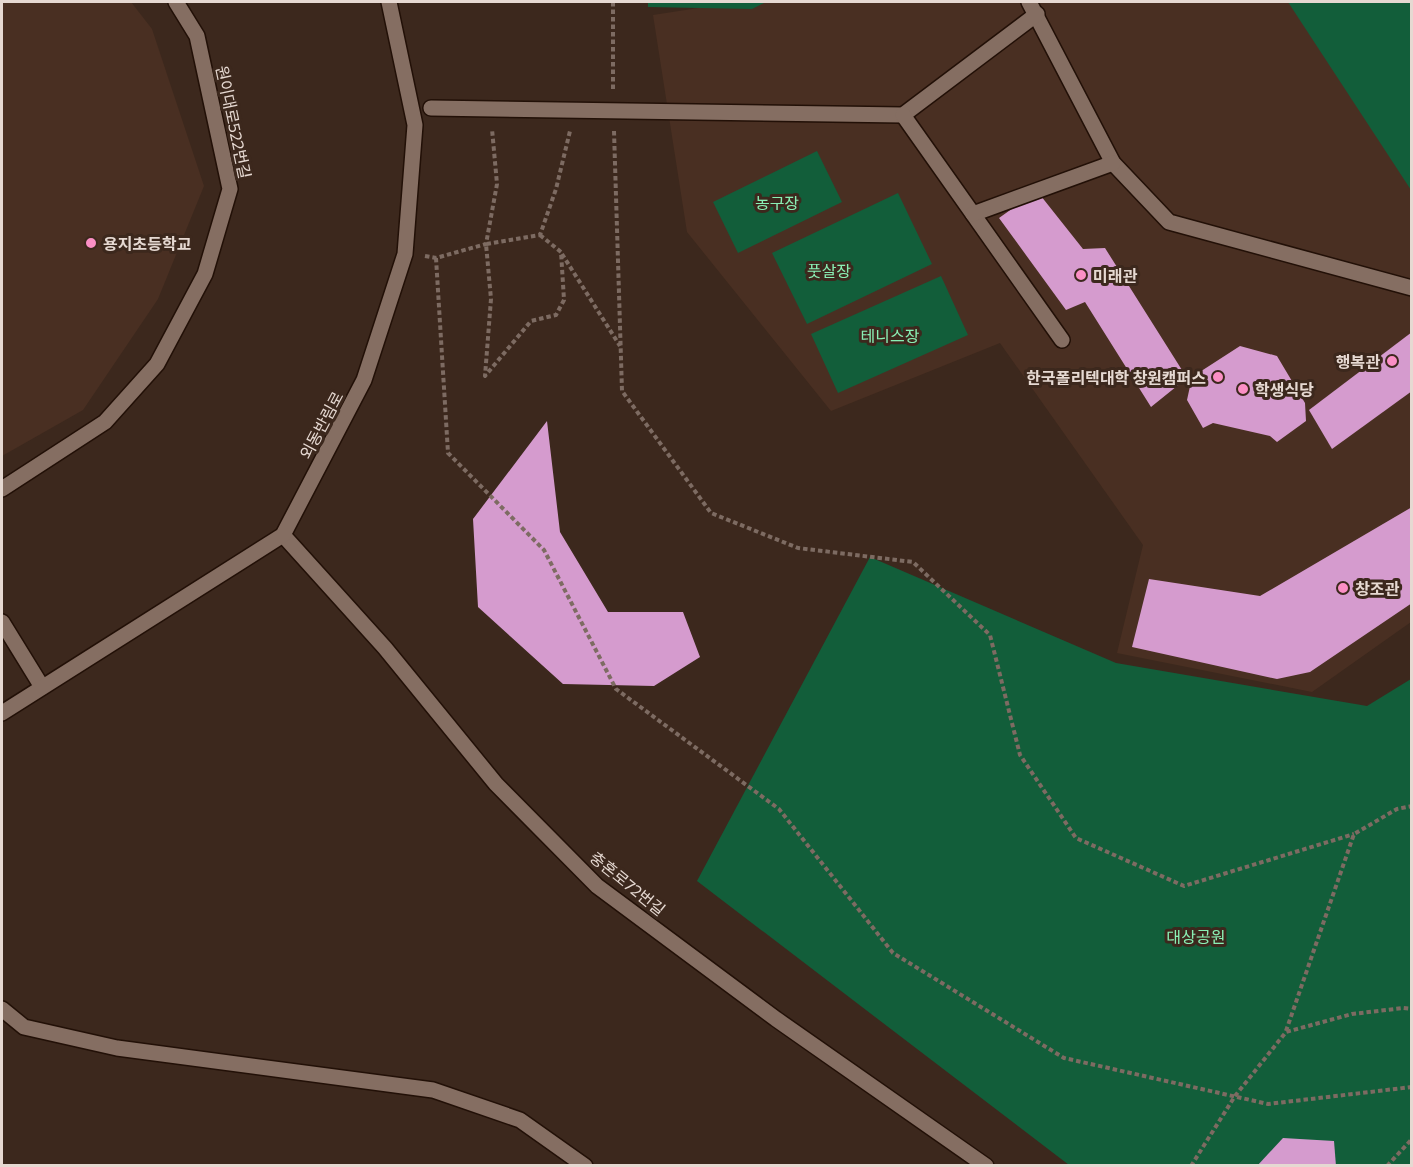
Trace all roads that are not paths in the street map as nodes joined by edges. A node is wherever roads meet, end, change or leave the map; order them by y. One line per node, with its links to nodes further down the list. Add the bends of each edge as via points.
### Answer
1 (176, 2): 10 (street, 원이대로522번길, via 197,36 230,189 205,274 157,364 105,422)
2 (389, 2): 11 (street, 외동반림로, via 415,125 405,254 364,380)
3 (1033, 8): 5 (street); 6 (street)
4 (431, 108): 5 (street)
5 (903, 115): 7 (street)
6 (1113, 164): 7 (street); 8 (street, via 1169,222)
7 (973, 214): 9 (street)
8 (1412, 288)
9 (1062, 340)
10 (2, 489)
11 (283, 535): 13 (street); 17 (street, 충혼로72번길, via 385,648 496,784 597,886 776,1019)
12 (2, 622): 13 (street)
13 (42, 687): 14 (street)
14 (2, 713)
15 (2, 1010): 16 (street, via 24,1027 117,1048 433,1090 520,1120)
16 (585, 1166)
17 (986, 1166)

